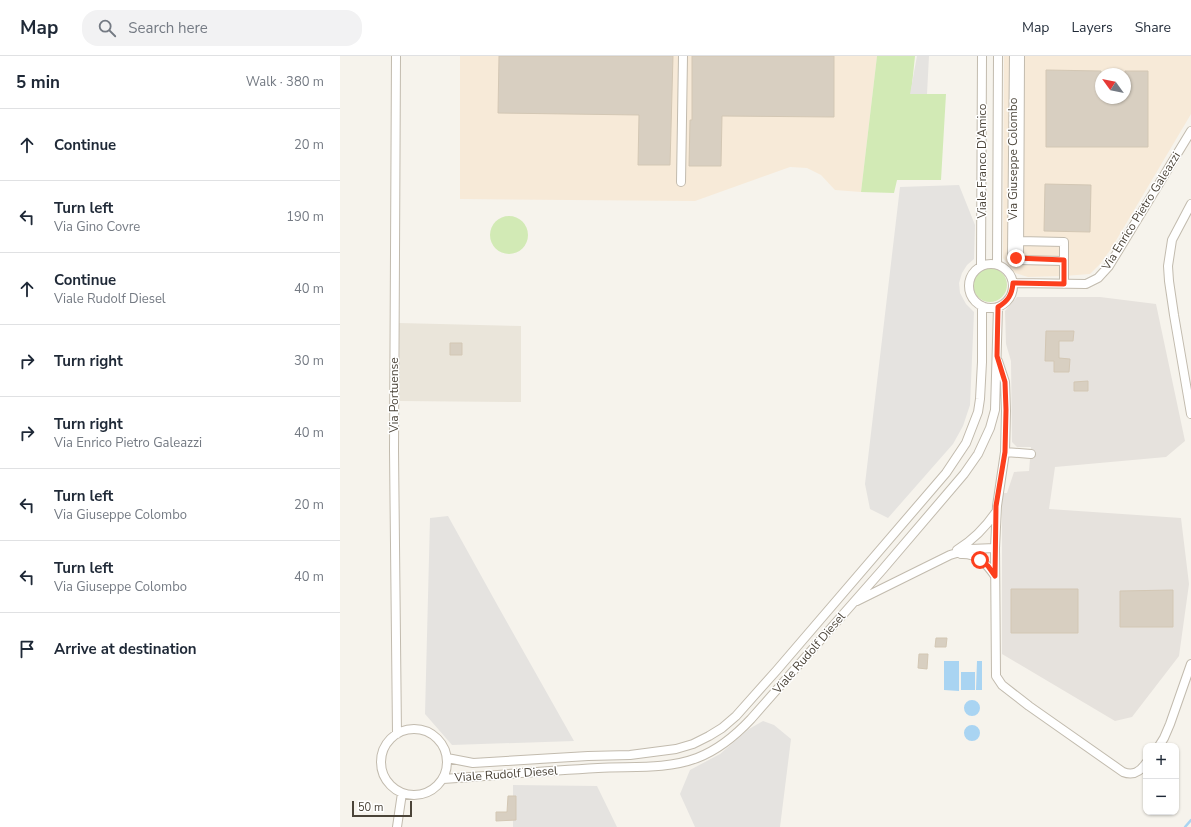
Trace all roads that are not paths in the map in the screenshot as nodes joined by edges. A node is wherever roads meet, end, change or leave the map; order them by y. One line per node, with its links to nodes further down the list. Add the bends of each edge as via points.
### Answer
1 (396, 56): 29 (street, Via Portuense, via 394,450)
2 (683, 56): 8 (street)
3 (982, 56): 14 (street, Viale Franco D'Amico)
4 (998, 56): 13 (street, Viale Franco D'Amico)
5 (1014, 56): 11 (street, Via Giuseppe Colombo, via 1012,252)
6 (1020, 56): 10 (street, Via Giuseppe Colombo)
7 (1191, 131): 16 (street, Via Enrico Pietro Galeazzi, via 1110,266 1098,278 1086,284)
8 (681, 182)
9 (1191, 204): 20 (street, via 1172,240 1168,266)
10 (1019, 241): 11 (street, Via Giuseppe Colombo); 12 (street, via 1064,242)
11 (1019, 260): 12 (street)
12 (1064, 260): 16 (street)
13 (996, 264): 14 (street); 15 (street, via 1007,271)
14 (981, 266): 17 (street, via 975,270 968,283 971,297)
15 (1013, 283): 16 (street, Via Enrico Pietro Galeazzi); 18 (street, via 1009,298)
16 (1064, 284)
17 (982, 306): 18 (street); 31 (street, Viale Rudolf Diesel, via 980,404 974,427 963,450 777,670 728,723 701,740 665,751 473,763)
18 (998, 307): 19 (street, Viale Rudolf Diesel)
19 (997, 356): 21 (street, via 1006,387); 27 (street, Viale Rudolf Diesel, via 995,410 978,454)
20 (1191, 414)
21 (1005, 452): 22 (street); 23 (street)
22 (1031, 454)
23 (996, 512): 24 (street); 25 (street, via 977,535)
24 (995, 548): 25 (street, via 970,549); 26 (street)
25 (950, 555): 26 (street, via 975,556 986,564); 27 (street)
26 (995, 576): 32 (street, via 997,679 1123,772 1134,773)
27 (853, 603): 33 (street, Viale Rudolf Diesel, via 744,726 725,742 703,755 675,764 647,767)
28 (1191, 664): 30 (street)
29 (397, 734): 31 (street, via 408,730 429,733 438,739); 34 (street, via 389,741 381,760 386,780)
30 (1161, 743)
31 (447, 758): 33 (street)
32 (1143, 767)
33 (443, 779): 34 (street, via 429,792 421,795)
34 (402, 793): 35 (street)
35 (397, 827)

